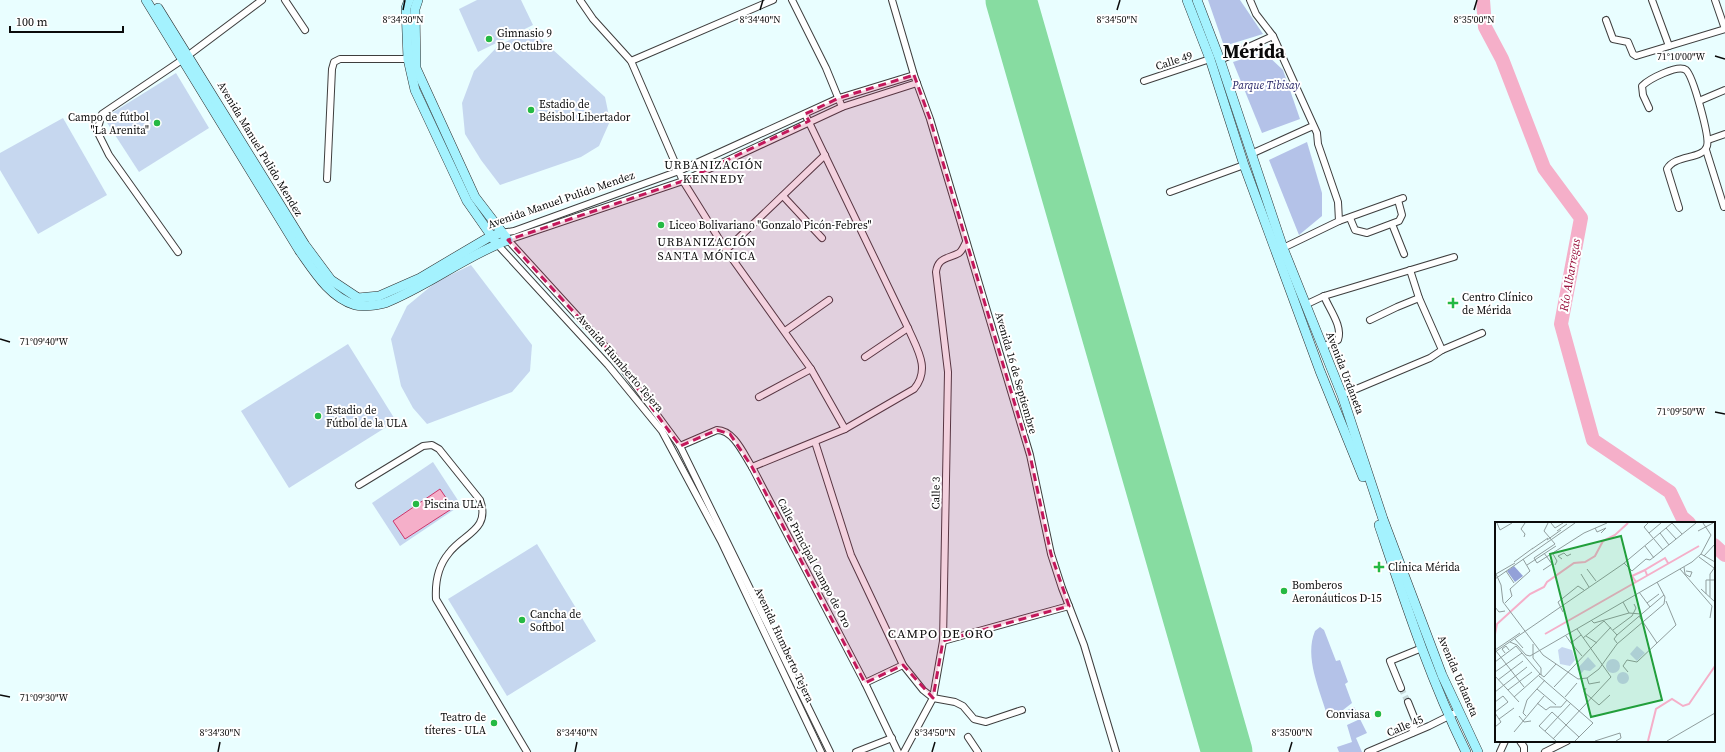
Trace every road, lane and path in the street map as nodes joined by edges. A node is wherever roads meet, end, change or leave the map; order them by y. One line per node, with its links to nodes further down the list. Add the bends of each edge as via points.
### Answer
1 (146, 0): 21 (street)
2 (153, 0): 21 (street, Avenida Manuel Pulido Mendez)
3 (262, 0): 21 (street)
4 (284, 0): 18 (street)
5 (409, 0): 22 (street, Avenida Humberto Tejera, via 406,8)
6 (418, 0): 53 (street, Avenida Humberto Tejera, via 415,9 416,68 475,197)
7 (580, 0): 25 (street, via 593,19)
8 (773, 0): 25 (street)
9 (792, 0): 30 (street)
10 (892, 0): 26 (street, Avenida 16 de Septiembre)
11 (1187, 0): 23 (street, Avenida Urdaneta)
12 (1197, 0): 24 (street, Avenida Urdaneta)
13 (1250, 0): 19 (street, via 1256,14)
14 (1652, 0): 20 (street)
15 (1714, 0): 17 (street)
16 (1606, 20): 20 (street, via 1613,39 1628,42 1634,56)
17 (1725, 29): 20 (street)
18 (305, 30)
19 (1273, 36): 24 (street); 36 (street)
20 (1669, 46)
21 (185, 57): 54 (street, Avenida Manuel Pulido Mendez, via 305,246 331,280 358,298 379,296 420,278); 58 (street, via 299,250 327,288 350,303 356,306 384,304); 61 (street, via 102,114 97,131 109,155)
22 (408, 59): 44 (street, via 340,59 334,62); 54 (street, Avenida Humberto Tejera, via 415,90 464,194)
23 (1210, 59): 27 (street, Calle 49); 42 (street, Avenida Urdaneta)
24 (1220, 60): 40 (street, Avenida Urdaneta)
25 (631, 61): 43 (street)
26 (914, 75): 28 (street, Avenida 16 de Septiembre); 30 (street, Avenida Manuel Pulido Mendez)
27 (1144, 81)
28 (917, 83): 32 (street); 57 (street, Avenida 16 de Septiembre, via 930,118)
29 (1725, 90): 31 (street)
30 (839, 98): 32 (street); 34 (street, Avenida Manuel Pulido Mendez)
31 (1699, 101): 33 (street, via 1688,73 1685,69 1678,68 1648,80 1642,86); 38 (street)
32 (842, 107): 35 (street)
33 (1649, 108)
34 (805, 114): 35 (street); 43 (street, Avenida Manuel Pulido Mendez)
35 (809, 121): 41 (street); 45 (street)
36 (1313, 126): 40 (street); 51 (street, via 1338,202)
37 (1725, 134): 38 (street)
38 (1708, 140): 39 (street)
39 (1706, 150): 48 (street, via 1672,161 1667,169); 49 (street)
40 (1251, 154): 59 (street, Avenida Urdaneta)
41 (825, 155): 47 (street); 70 (street)
42 (1244, 165): 46 (street); 86 (street, Avenida Urdaneta, via 1320,371 1363,476)
43 (679, 171): 45 (street); 53 (street, Avenida Manuel Pulido Mendez, via 514,231)
44 (327, 179)
45 (683, 181): 56 (street); 60 (street)
46 (1170, 192)
47 (783, 196): 55 (street); 60 (street)
48 (1679, 208)
49 (1724, 208)
50 (1350, 218): 51 (street); 52 (street, via 1355,230 1362,233); 52 (street, via 1401,199 1402,215 1399,221)
51 (1339, 220): 59 (street, via 1326,229)
52 (1392, 224): 62 (street)
53 (501, 233): 54 (street, Avenida Manuel Pulido Mendez); 56 (street, Avenida Humberto Tejera)
54 (491, 236): 58 (street, Avenida Humberto Tejera)
55 (822, 238)
56 (508, 240): 58 (street); 81 (street, Avenida Humberto Tejera, via 612,355)
57 (966, 242): 84 (street, Avenida 16 de Septiembre, via 1030,455 1051,554); 85 (street, Calle 3, via 959,253 939,262 936,272 948,372)
58 (497, 244): 102 (street, Avenida Humberto Tejera, via 608,365 668,441 721,541)
59 (1283, 248): 68 (street, Avenida Urdaneta)
60 (726, 250): 71 (street)
61 (178, 252)
62 (1404, 254)
63 (1454, 257): 64 (street)
64 (1410, 270): 65 (street); 66 (street)
65 (1324, 296): 68 (street); 73 (street, via 1340,334 1338,340)
66 (1419, 298): 69 (street); 74 (street)
67 (829, 300): 71 (street)
68 (1305, 304): 73 (street, Avenida Urdaneta)
69 (1370, 320)
70 (908, 328): 75 (street); 79 (street, via 922,362 921,381 914,389)
71 (785, 331): 76 (street)
72 (1482, 333): 74 (street)
73 (1322, 347): 77 (street, Avenida Urdaneta)
74 (1442, 350): 77 (street, via 1430,358)
75 (865, 357)
76 (811, 369): 78 (street); 79 (street)
77 (1342, 396): 93 (street, Avenida Urdaneta, via 1383,520 1442,675)
78 (759, 397)
79 (846, 429): 80 (street)
80 (815, 442): 82 (street); 87 (street, via 851,555)
81 (680, 446): 82 (street, Calle Principal Campo de Oro, via 717,430 723,430 730,434); 103 (street, Avenida Humberto Tejera)
82 (752, 467): 88 (street, Calle Principal Campo de Oro)
83 (359, 485): 101 (street, via 423,446 432,445 439,449 480,500 484,509 483,519 442,561 436,584 436,599)
84 (1069, 606): 85 (street); 108 (street, Avenida 16 de Septiembre, via 1084,645)
85 (943, 641): 90 (street, Calle 3)
86 (1422, 648): 89 (street, via 1390,662); 94 (street, Avenida Urdaneta)
87 (903, 665): 88 (street); 90 (street, via 923,690)
88 (865, 683): 97 (street, Calle Principal Campo de Oro)
89 (1401, 688)
90 (933, 698): 92 (street, via 963,706 974,719 981,722); 106 (street, Calle 3)
91 (1408, 702): 95 (street, via 1416,722)
92 (1022, 710)
93 (1459, 711): 94 (street, Calle 45); 111 (street, Avenida Urdaneta)
94 (1448, 716): 95 (street, Calle 45); 110 (street, Avenida Urdaneta)
95 (1412, 733): 109 (street, Calle 45)
96 (968, 737): 107 (street)
97 (892, 738): 104 (street); 105 (street, Calle Principal Campo de Oro)
98 (1505, 742): 112 (street)
99 (1521, 742): 113 (street)
100 (1565, 742): 114 (street)
101 (527, 752)
102 (821, 752)
103 (830, 752)
104 (856, 752)
105 (898, 752)
106 (904, 752)
107 (978, 752)
108 (1116, 752)
109 (1368, 752)
110 (1466, 752)
111 (1478, 752)
112 (1501, 752)
113 (1524, 752)
114 (1545, 752)

